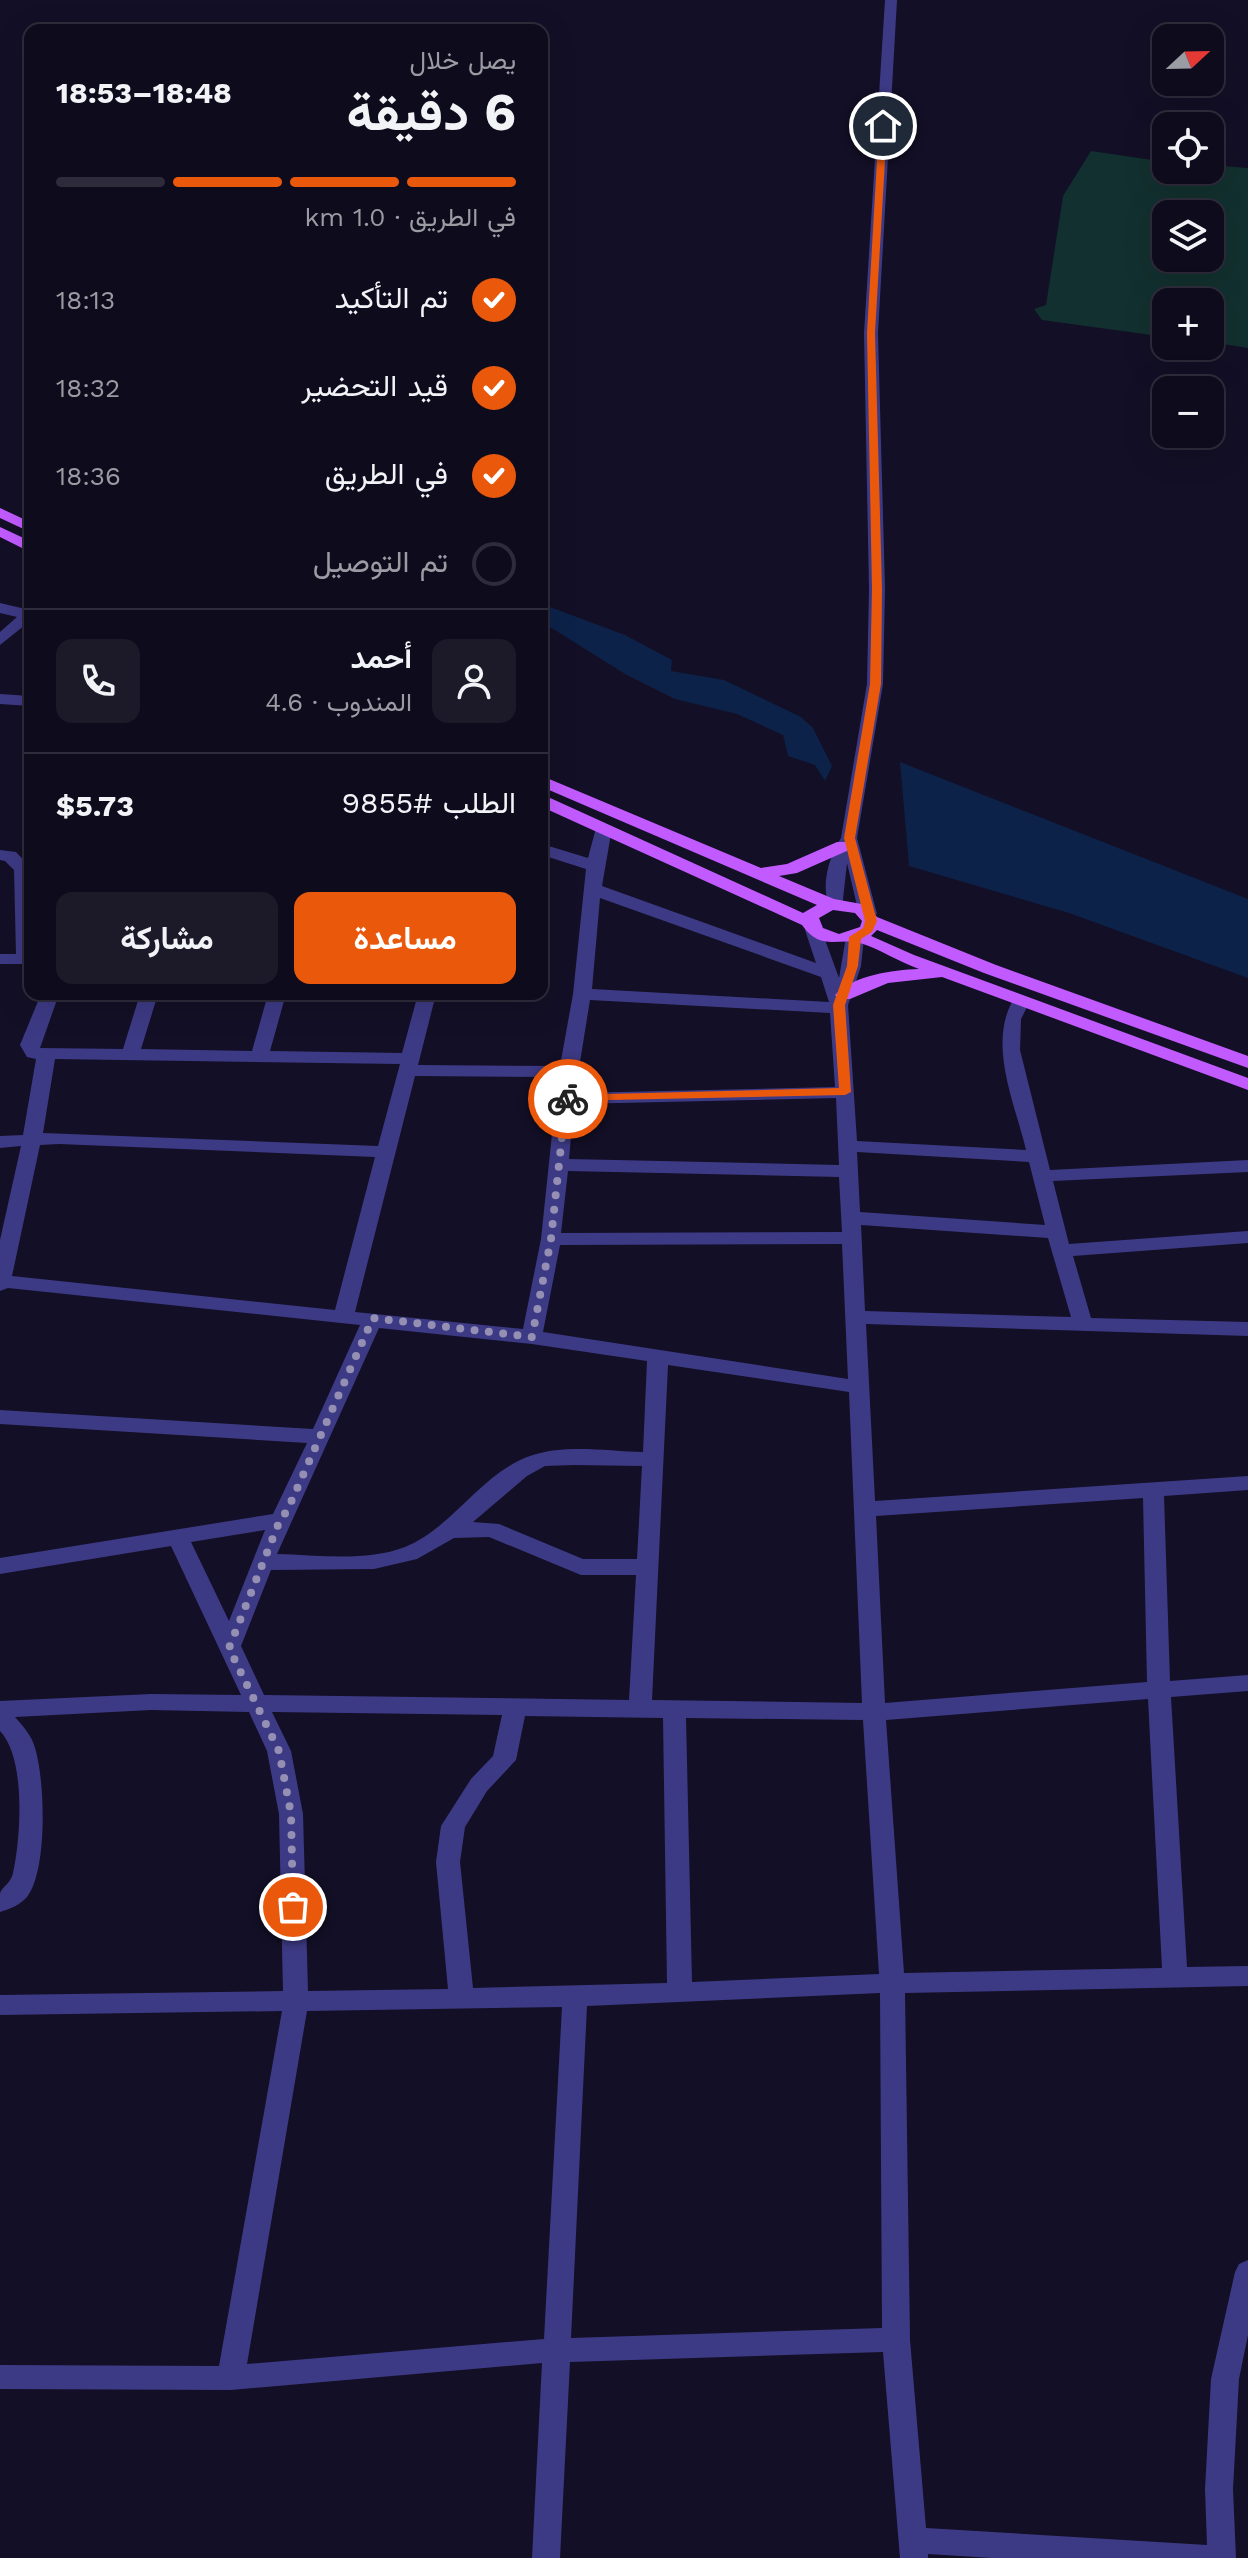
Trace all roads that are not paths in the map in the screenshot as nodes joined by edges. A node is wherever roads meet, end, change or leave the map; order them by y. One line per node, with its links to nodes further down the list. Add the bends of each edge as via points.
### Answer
1 (891, 0): 15 (street, via 871,333 875,684)
2 (0, 512): 3 (main road)
3 (24, 525)
4 (0, 531): 5 (main road)
5 (24, 544)
6 (0, 608): 7 (street)
7 (24, 614)
8 (24, 619): 9 (street)
9 (0, 640)
10 (0, 699): 11 (street)
11 (24, 701)
12 (548, 784): 19 (main road)
13 (548, 804): 14 (main road)
14 (604, 828): 18 (street); 24 (main road)
15 (846, 842): 19 (main road, via 791,869); 22 (street); 23 (street)
16 (548, 851): 18 (street)
17 (0, 855): 20 (street, via 10,856 23,869)
18 (595, 866): 21 (street)
19 (757, 874): 22 (main road)
20 (24, 887)
21 (593, 889): 28 (street); 30 (street)
22 (833, 904): 23 (main road, via 852,906); 24 (main road, via 814,911)
23 (869, 917): 25 (main road, via 868,930); 40 (main road, via 990,969)
24 (812, 926): 25 (main road, via 831,938); 28 (street)
25 (857, 936): 29 (main road); 36 (street)
26 (0, 959): 27 (street)
27 (24, 959)
28 (830, 974): 36 (street)
29 (948, 974): 35 (main road); 36 (main road, via 882,977 862,984)
30 (582, 994): 36 (street); 42 (street)
31 (48, 1000): 37 (street, via 29,1045 34,1053)
32 (147, 1000): 38 (street)
33 (275, 1000): 39 (street)
34 (425, 1000): 41 (street)
35 (1021, 1001): 43 (main road); 52 (street, via 1012,1019 1011,1050)
36 (840, 1003): 44 (street)
37 (46, 1055): 38 (street); 46 (street)
38 (130, 1055): 39 (street)
39 (259, 1058): 41 (street)
40 (1248, 1062)
41 (407, 1065): 42 (street); 49 (street)
42 (568, 1072): 45 (street)
43 (1248, 1084)
44 (845, 1092): 45 (street); 48 (street)
45 (566, 1099): 50 (street)
46 (32, 1140): 47 (street); 49 (street); 58 (street)
47 (0, 1142)
48 (848, 1146): 52 (street); 53 (street)
49 (387, 1152): 59 (street)
50 (559, 1165): 53 (street); 56 (street)
51 (1248, 1166): 52 (street)
52 (1039, 1167): 57 (street)
53 (849, 1171): 54 (street)
54 (852, 1228): 56 (street); 57 (street); 60 (street)
55 (1248, 1237): 57 (street)
56 (551, 1239): 64 (street)
57 (1059, 1242): 62 (street)
58 (0, 1282): 59 (street)
59 (344, 1315): 61 (street)
60 (856, 1317): 62 (street); 66 (street)
61 (373, 1318): 64 (street); 68 (street)
62 (1083, 1323): 63 (street)
63 (1248, 1329)
64 (532, 1337): 65 (street)
65 (658, 1356): 66 (street); 69 (street)
66 (858, 1387): 72 (street)
67 (0, 1417): 68 (street)
68 (320, 1437): 73 (street)
69 (653, 1459): 74 (street, via 540,1460 508,1479); 78 (street)
70 (1248, 1483): 71 (street)
71 (1153, 1489): 72 (street); 81 (street)
72 (865, 1509): 87 (street)
73 (280, 1520): 75 (street); 76 (street)
74 (451, 1531): 76 (street, via 409,1554 366,1562); 78 (street, via 491,1529 581,1567)
75 (178, 1537): 77 (street); 79 (street)
76 (263, 1562): 79 (street)
77 (0, 1566)
78 (647, 1567): 85 (street)
79 (229, 1648): 82 (street)
80 (1248, 1683): 81 (street)
81 (1159, 1688): 87 (street); 91 (street)
82 (258, 1705): 83 (street); 84 (street, via 151,1702); 96 (street, via 279,1751 291,1814)
83 (515, 1708): 85 (street); 95 (street, via 504,1760 479,1785 453,1826 448,1862)
84 (0, 1709)
85 (640, 1709): 86 (street)
86 (674, 1710): 87 (street); 93 (street)
87 (874, 1712): 92 (street)
88 (0, 1716): 89 (street, via 22,1742 30,1798 20,1888)
89 (0, 1903)
90 (1248, 1976): 91 (street)
91 (1175, 1977): 92 (street)
92 (892, 1983): 93 (street); 99 (street)
93 (680, 1993): 94 (street)
94 (575, 1997): 95 (street); 100 (street)
95 (461, 1999): 96 (street)
96 (296, 2001): 97 (street); 102 (street)
97 (0, 2005)
98 (1247, 2280): 106 (street, via 1225,2379 1219,2489)
99 (896, 2340): 100 (street); 103 (street)
100 (557, 2350): 102 (street); 104 (street)
101 (0, 2377): 102 (street)
102 (231, 2378)
103 (914, 2549): 105 (street)
104 (546, 2558)
105 (1206, 2558)
106 (1222, 2558)

